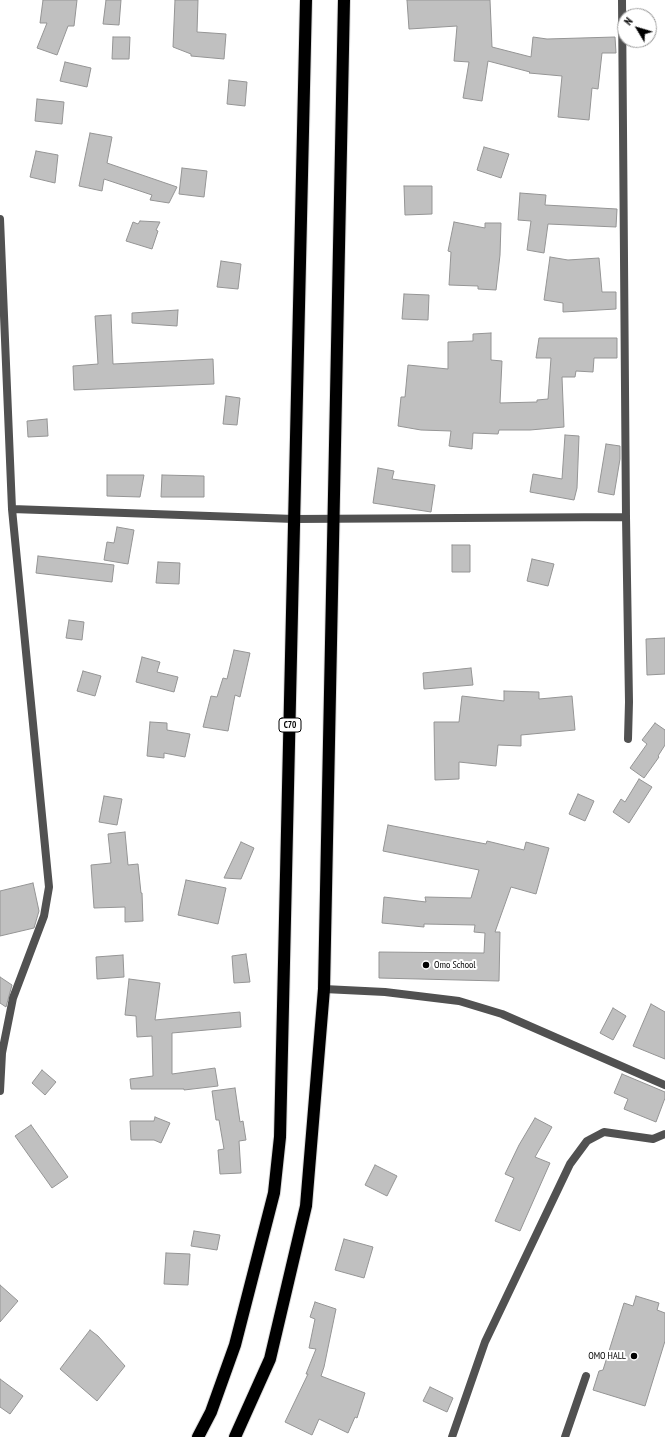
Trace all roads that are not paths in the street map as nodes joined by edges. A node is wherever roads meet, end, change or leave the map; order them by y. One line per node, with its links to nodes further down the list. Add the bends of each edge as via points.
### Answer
1 (306, 0): 7 (highway, C70)
2 (344, 0): 8 (highway)
3 (622, 0): 6 (street)
4 (0, 219): 5 (street)
5 (12, 509): 7 (street); 11 (street, via 49,887 44,916 13,998)
6 (626, 517): 8 (street); 9 (street)
7 (294, 519): 8 (street); 16 (highway, C70, via 280,1137 274,1193 235,1345 212,1412)
8 (334, 519): 10 (highway)
9 (628, 738)
10 (324, 989): 12 (street, via 385,992 459,1001 502,1014); 17 (highway, via 306,1206 270,1359)
11 (1, 1052): 13 (street)
12 (665, 1085)
13 (0, 1091)
14 (665, 1134): 18 (street, via 653,1139 604,1132 587,1141 570,1164 485,1342)
15 (586, 1376): 19 (street)
16 (198, 1437)
17 (235, 1437)
18 (452, 1437)
19 (565, 1437)

